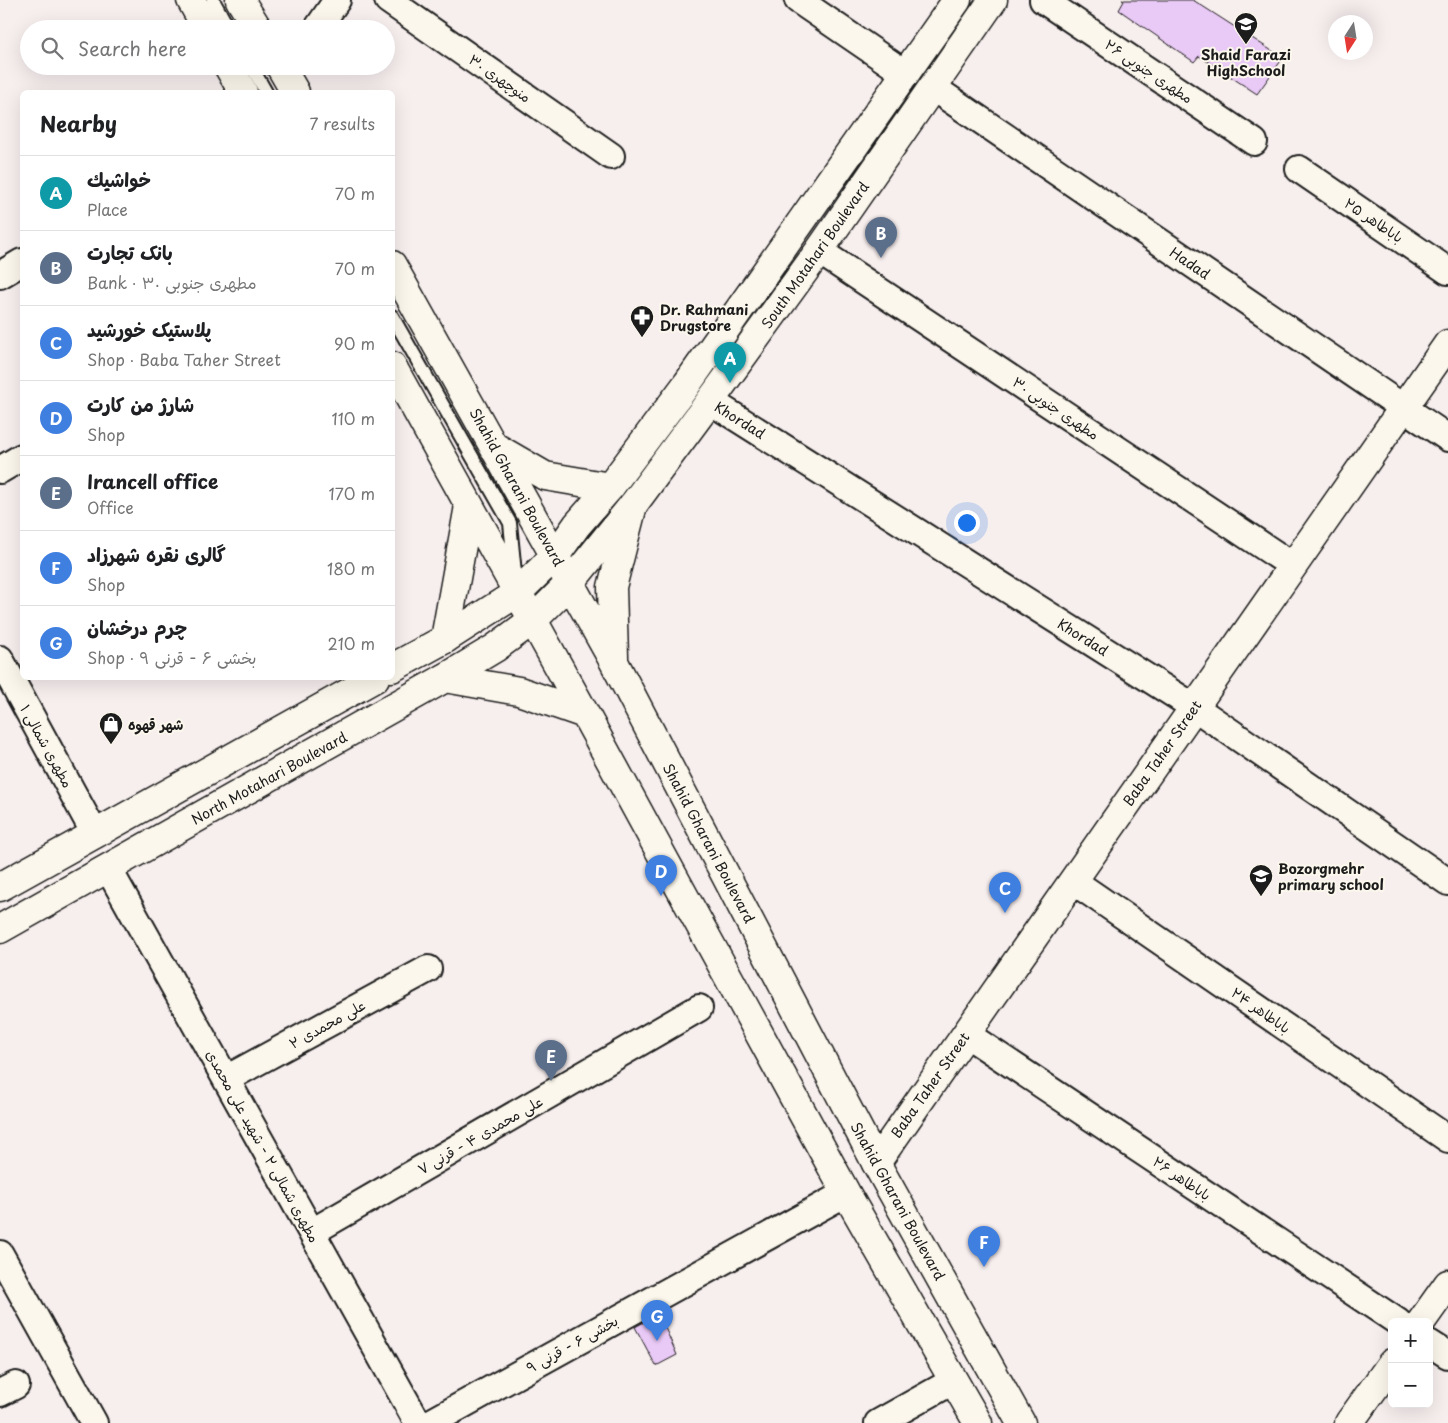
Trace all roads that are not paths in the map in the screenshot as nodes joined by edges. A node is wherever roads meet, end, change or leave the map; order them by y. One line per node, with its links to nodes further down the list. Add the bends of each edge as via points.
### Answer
1 (191, 0): 10 (main road)
2 (213, 0): 11 (lane)
3 (240, 0): 12 (main road)
4 (337, 0): 13 (street)
5 (388, 0): 21 (street, منوچهری ۳۰)
6 (798, 0): 14 (street)
7 (957, 0): 14 (main road)
8 (993, 0): 17 (main road, South Motahari Boulevard)
9 (1043, 0): 20 (street, مطهری جنوبی ۲۶)
10 (202, 20)
11 (224, 20)
12 (252, 20)
13 (323, 20)
14 (906, 74): 37 (main road, via 687,384)
15 (233, 75): 18 (main road)
16 (256, 75): 19 (lane)
17 (932, 87): 23 (main road, South Motahari Boulevard); 32 (street, Hadad)
18 (242, 90)
19 (265, 90)
20 (1254, 142)
21 (611, 156)
22 (1299, 170): 26 (street, باباطاهر ۲۵)
23 (819, 251): 31 (main road, South Motahari Boulevard); 41 (street, مطهری جنوبی ۳۰)
24 (20, 263): 27 (street)
25 (395, 270): 34 (main road, Shahid Gharani Boulevard)
26 (1448, 271)
27 (0, 275)
28 (395, 321): 43 (lane, via 510,523)
29 (1448, 344): 32 (main road, Baba Taher Street)
30 (395, 371): 39 (main road)
31 (710, 401): 38 (main road, South Motahari Boulevard); 51 (street, Khordad)
32 (1404, 408): 33 (street, Hadad); 41 (main road, Baba Taher Street)
33 (1448, 438)
34 (495, 447): 37 (main road, via 545,476); 40 (main road, Shahid Gharani Boulevard)
35 (20, 458): 36 (street)
36 (0, 470)
37 (610, 487): 40 (main road)
38 (633, 505): 42 (main road, South Motahari Boulevard); 47 (main road, via 612,587)
39 (469, 506): 43 (main road); 45 (main road)
40 (555, 556): 42 (main road, Shahid Gharani Boulevard); 43 (main road)
41 (1293, 566): 51 (main road, Baba Taher Street)
42 (570, 583): 44 (main road, South Motahari Boulevard); 47 (main road, Shahid Gharani Boulevard)
43 (518, 593): 44 (main road); 45 (main road)
44 (533, 620): 49 (main road, North Motahari Boulevard); 52 (main road)
45 (445, 638): 48 (main road)
46 (9, 662): 53 (street, مطهری شمالی ۱)
47 (614, 662): 64 (main road, Shahid Gharani Boulevard)
48 (395, 666)
49 (445, 678): 52 (main road, via 519,691); 54 (main road, North Motahari Boulevard)
50 (371, 680): 53 (main road)
51 (1194, 707): 55 (main road, Baba Taher Street); 56 (street, Khordad)
52 (585, 714): 65 (main road)
53 (95, 834): 57 (main road)
54 (108, 868): 58 (main road, North Motahari Boulevard); 62 (street, مطهری شمالی ۲ - شهید علی محمدی)
55 (1073, 880): 61 (main road, Baba Taher Street); 63 (street, باباطاهر ۲۴)
56 (1448, 882)
57 (0, 887)
58 (0, 929)
59 (428, 970): 62 (street, علی محمدی ۲)
60 (699, 1008): 66 (street, علی محمدی ۴ - قرنی ۷)
61 (966, 1034): 64 (main road, Baba Taher Street); 69 (street, باباطاهر ۲۶)
62 (226, 1079): 66 (street, مطهری شمالی ۲ - شهید علی محمدی)
63 (1448, 1139)
64 (876, 1163): 80 (main road, Shahid Gharani Boulevard)
65 (846, 1192): 74 (main road); 77 (street, بخشی ۶ - قرنی ۹)
66 (312, 1232): 76 (street, مطهری شمالی ۲ - شهید علی محمدی)
67 (0, 1254): 75 (street)
68 (1448, 1284): 70 (main road)
69 (1392, 1318)
70 (1424, 1318)
71 (1433, 1346): 72 (street)
72 (1448, 1355)
73 (1388, 1369): 81 (main road)
74 (953, 1380): 78 (street); 79 (main road)
75 (94, 1423)
76 (418, 1423)
77 (430, 1423)
78 (878, 1423)
79 (978, 1423)
80 (1021, 1423)
81 (1350, 1423)

